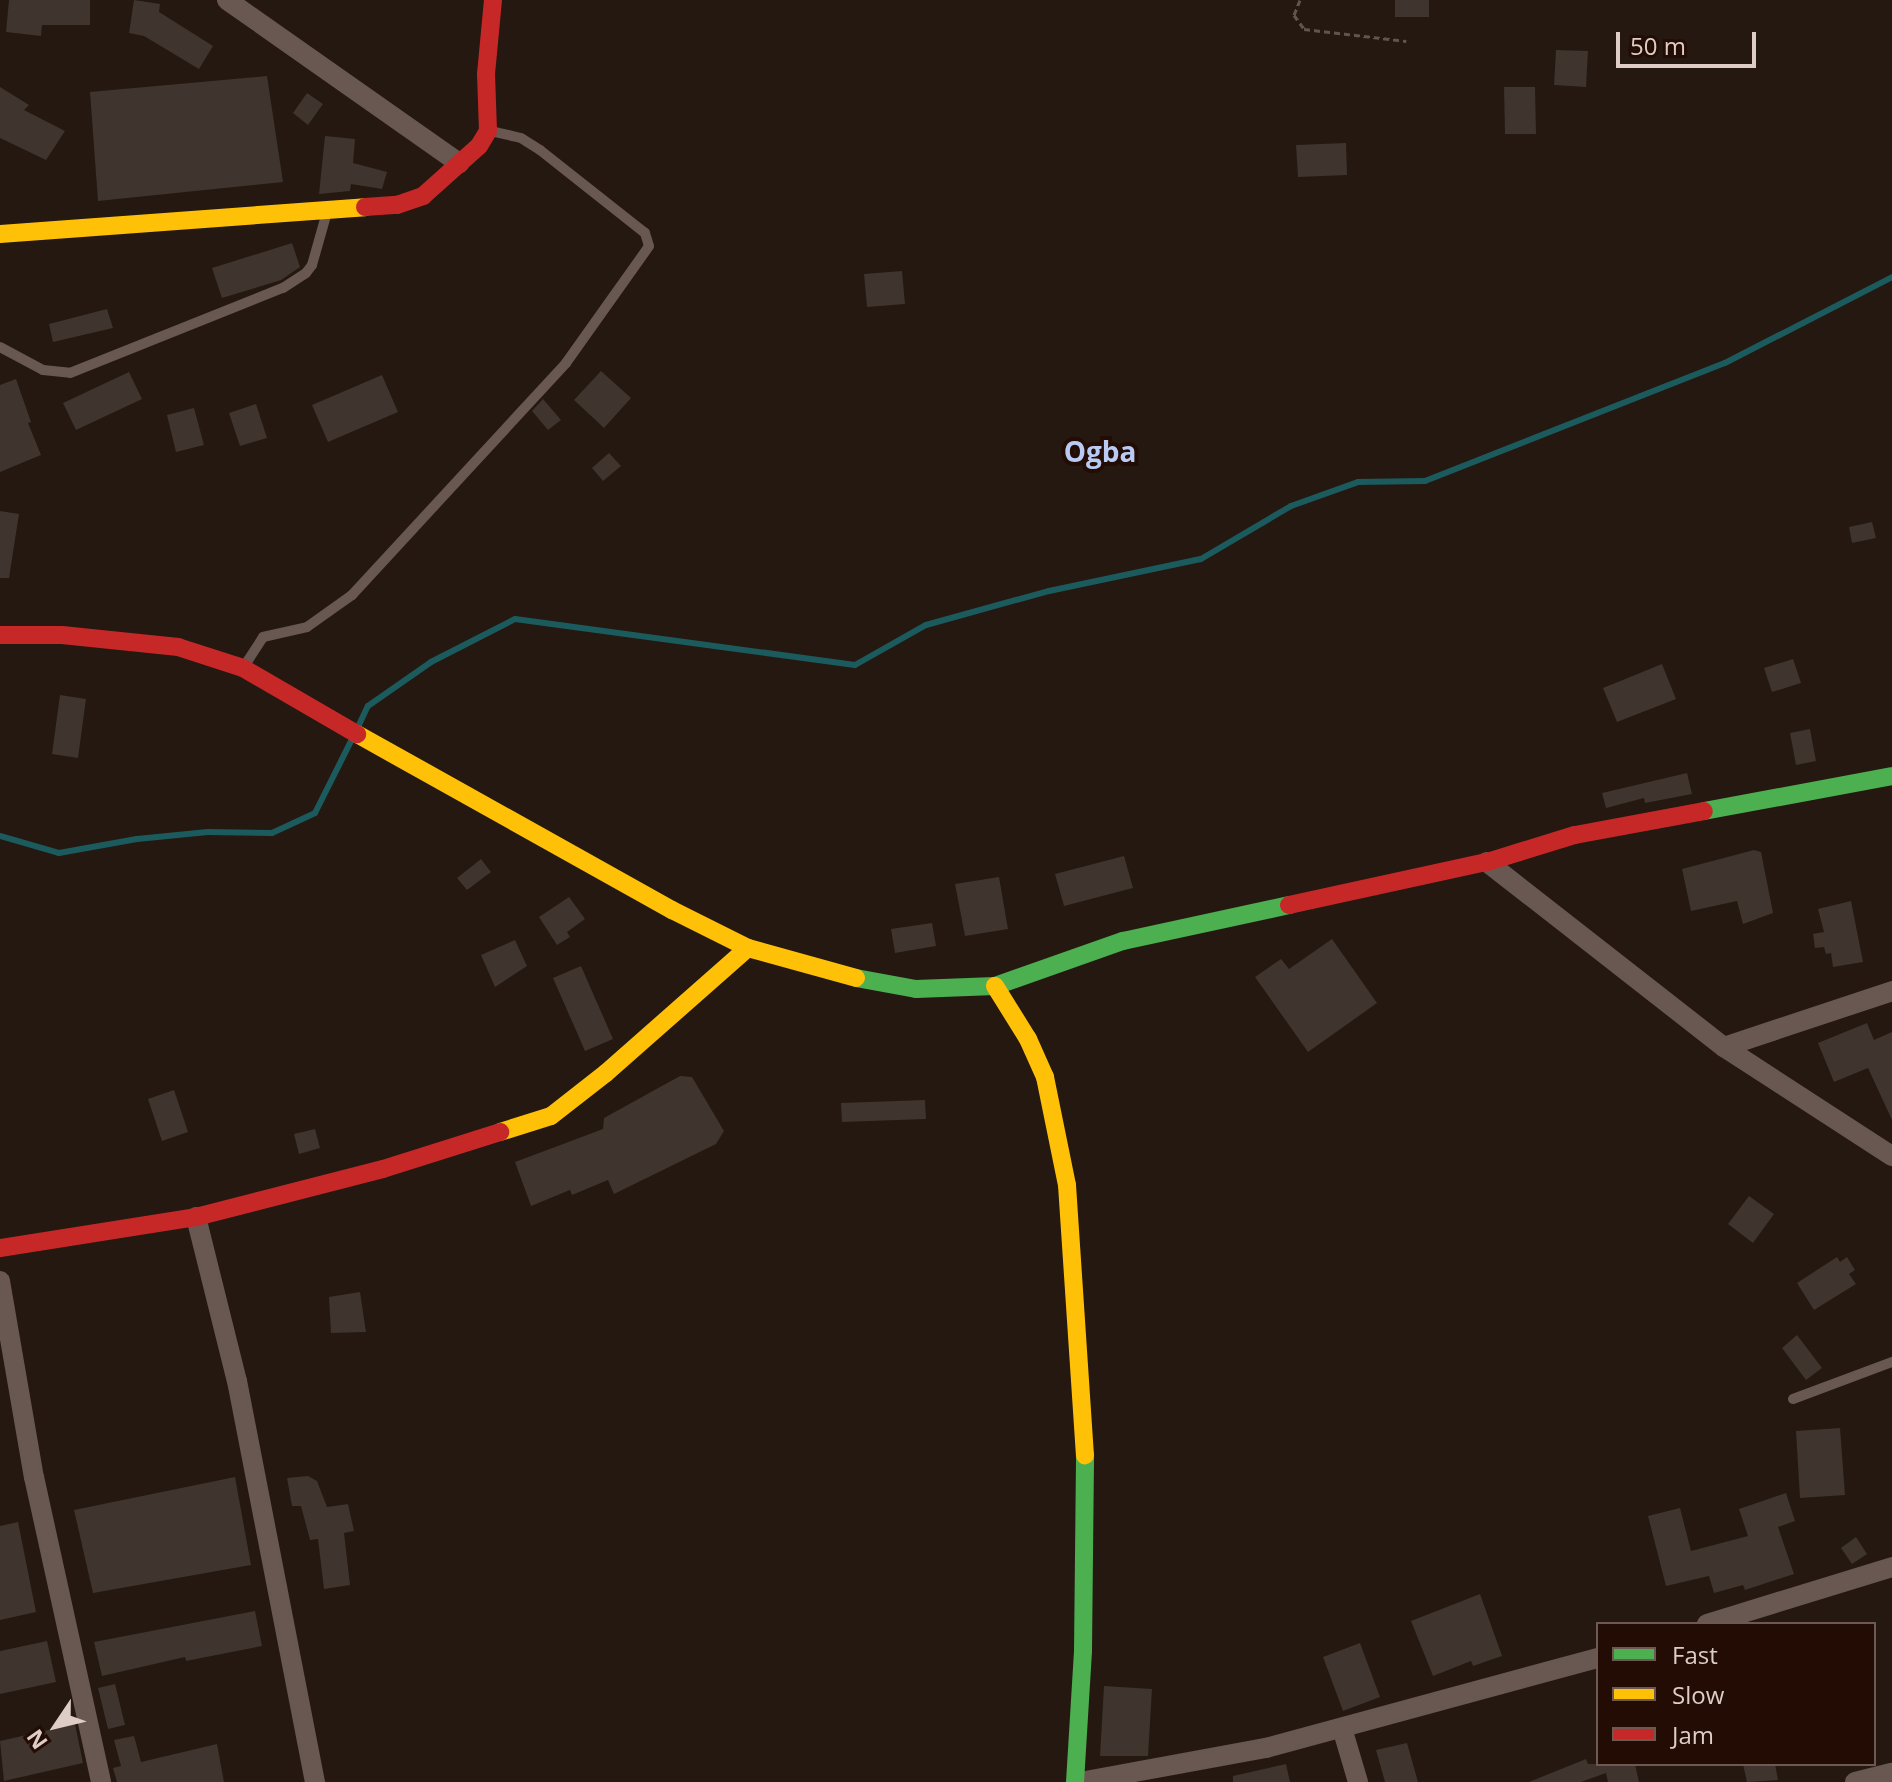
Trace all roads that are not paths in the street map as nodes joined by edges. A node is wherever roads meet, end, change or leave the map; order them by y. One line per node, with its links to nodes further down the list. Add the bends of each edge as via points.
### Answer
1 (227, 0): 4 (street)
2 (493, 0): 3 (street, via 486,74)
3 (488, 131): 4 (street); 9 (lane, via 521,138 540,150 645,233 649,246 566,363 352,595 307,627 263,637)
4 (459, 163): 5 (street, via 423,196 397,205)
5 (328, 210): 6 (street); 7 (lane, via 312,265 283,288 70,373 43,370)
6 (0, 234)
7 (0, 347)
8 (0, 635): 9 (street, via 62,635 178,647)
9 (243, 668): 12 (street)
10 (1892, 776): 11 (street, via 1575,835)
11 (1487, 862): 13 (street, via 1123,941); 15 (street)
12 (748, 948): 13 (street, via 873,983 916,989); 17 (street, via 551,1116 383,1169)
13 (995, 986): 29 (street, via 1045,1077 1067,1185 1085,1429)
14 (1892, 991): 15 (street)
15 (1724, 1047): 16 (street)
16 (1892, 1156)
17 (196, 1217): 18 (street); 28 (street, via 237,1381)
18 (0, 1248)
19 (0, 1281): 27 (street, via 34,1477)
20 (1892, 1362): 21 (lane)
21 (1793, 1399)
22 (1892, 1567): 23 (street)
23 (1713, 1622)
24 (1596, 1659): 25 (street)
25 (1342, 1728): 29 (street, via 1266,1748); 30 (street)
26 (1892, 1773): 31 (street)
27 (101, 1782)
28 (315, 1782)
29 (1077, 1782)
30 (1358, 1782)
31 (1855, 1782)

